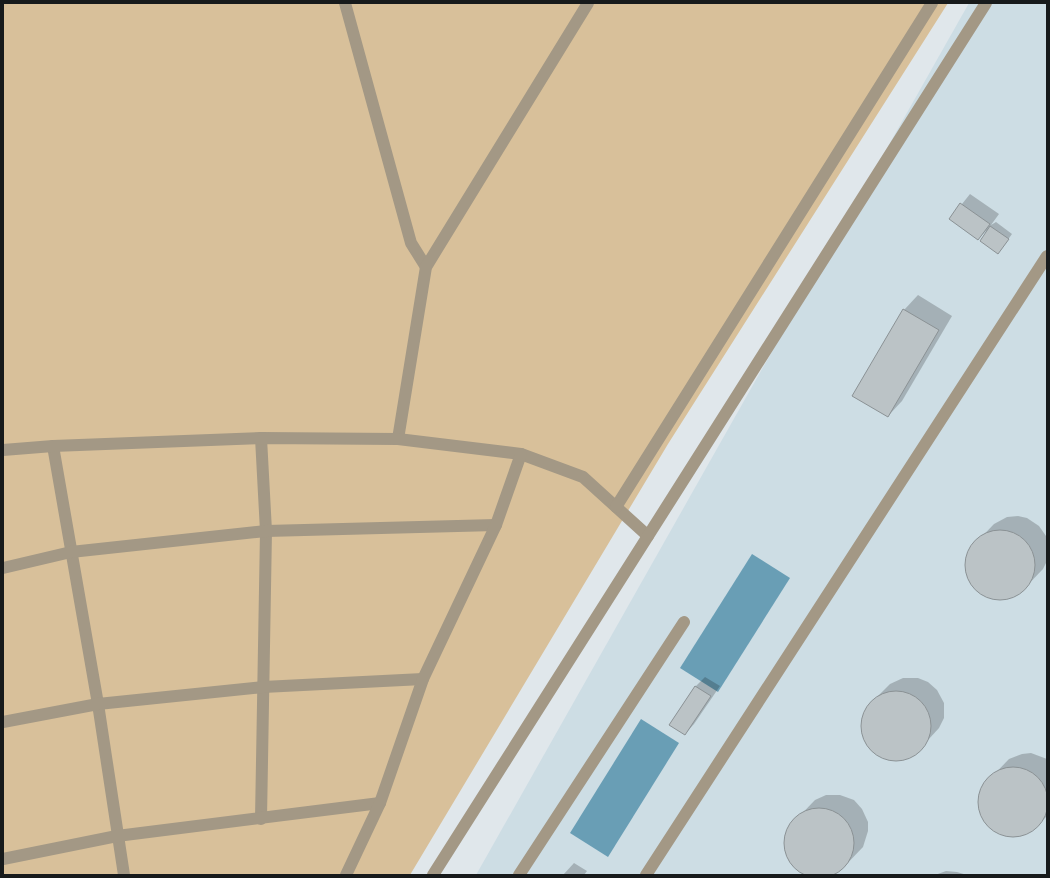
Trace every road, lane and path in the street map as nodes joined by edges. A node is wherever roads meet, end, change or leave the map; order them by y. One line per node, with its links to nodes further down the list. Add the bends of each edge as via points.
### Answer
1 (345, 3): 6 (street, via 411,244)
2 (588, 3): 6 (street)
3 (932, 3): 12 (street)
4 (986, 3): 15 (street)
5 (1047, 256): 31 (street)
6 (426, 267): 8 (street)
7 (261, 438): 8 (street); 9 (street); 14 (street)
8 (398, 439): 11 (street)
9 (53, 446): 10 (street); 16 (street)
10 (3, 450)
11 (521, 454): 12 (street, via 583,477); 13 (street)
12 (616, 507): 15 (street)
13 (496, 525): 14 (street); 19 (street)
14 (266, 531): 16 (street); 20 (street)
15 (648, 536): 29 (street)
16 (71, 552): 17 (street); 21 (street)
17 (3, 568)
18 (684, 622): 30 (street)
19 (423, 679): 20 (street); 23 (street)
20 (263, 687): 21 (street); 24 (street)
21 (98, 704): 22 (street); 25 (street)
22 (3, 722)
23 (380, 803): 24 (street); 28 (street)
24 (261, 819): 25 (street)
25 (117, 836): 26 (street); 27 (street)
26 (3, 859)
27 (124, 875)
28 (346, 875)
29 (433, 875)
30 (519, 875)
31 (646, 875)

